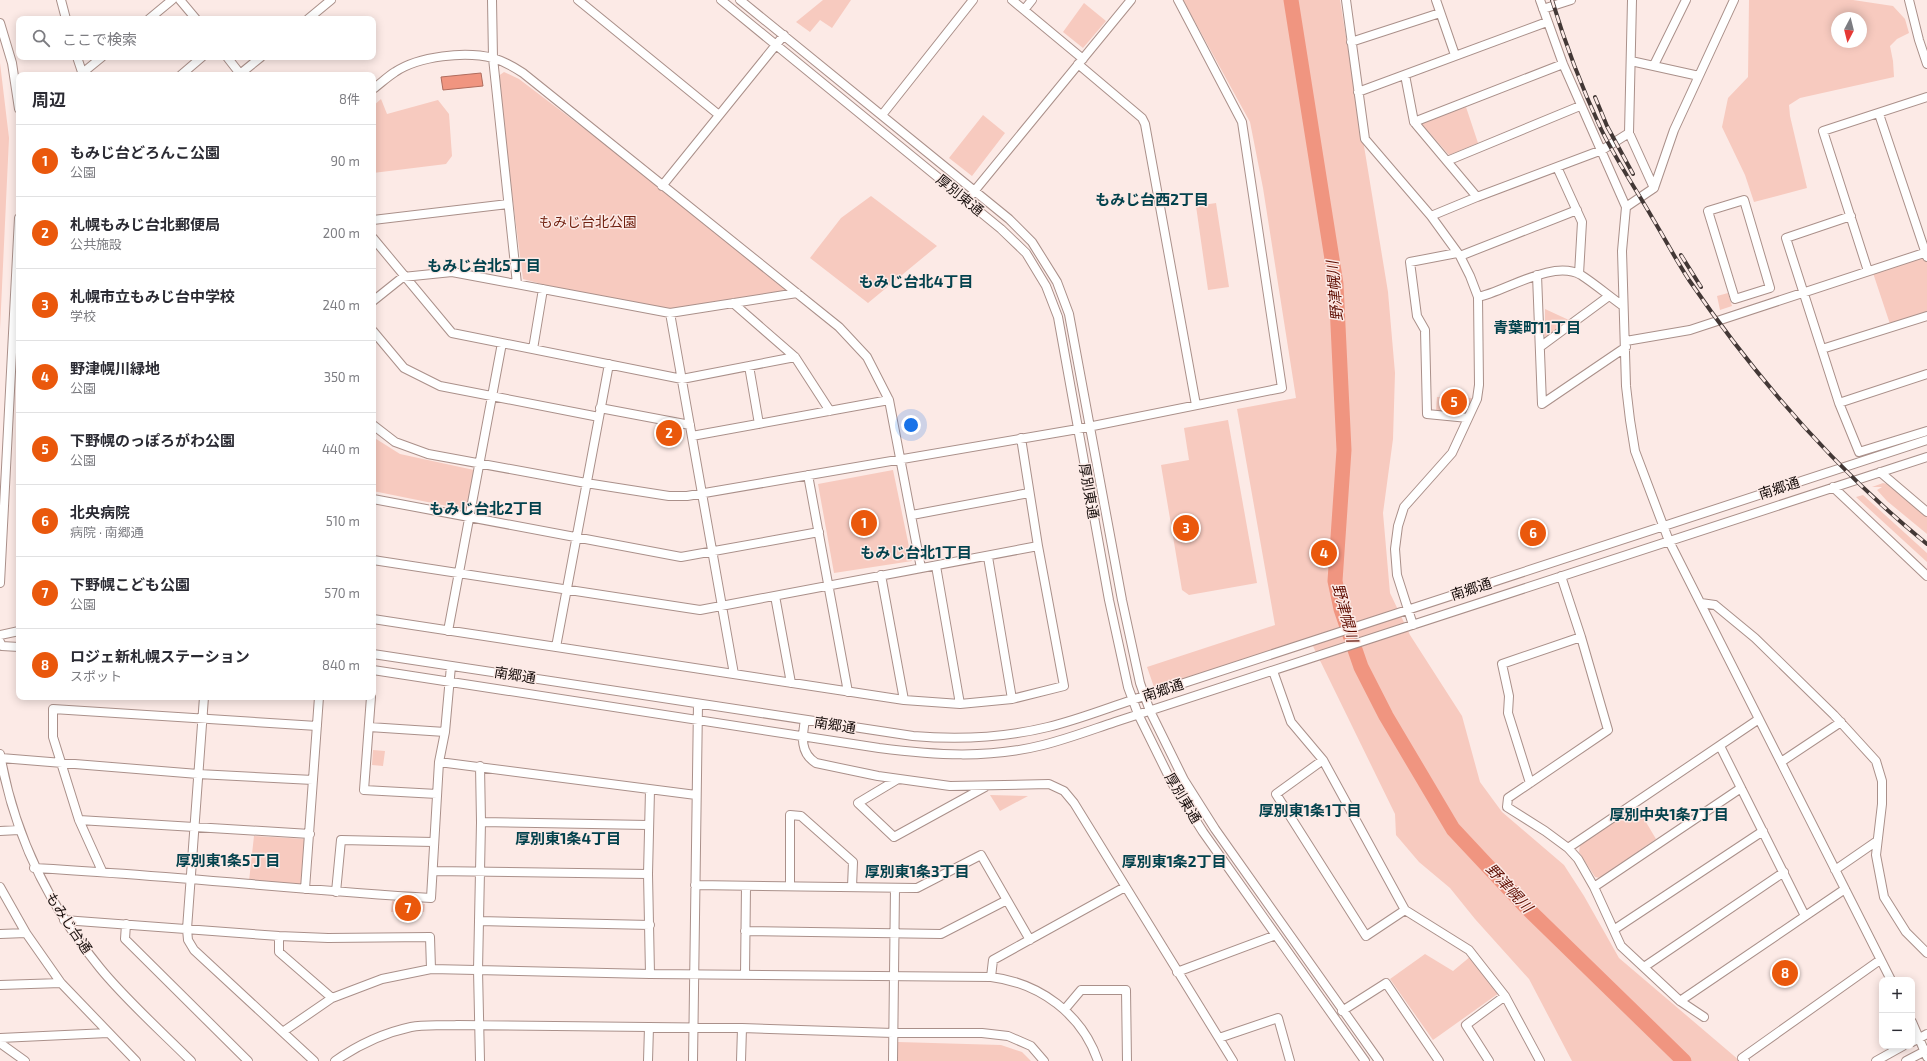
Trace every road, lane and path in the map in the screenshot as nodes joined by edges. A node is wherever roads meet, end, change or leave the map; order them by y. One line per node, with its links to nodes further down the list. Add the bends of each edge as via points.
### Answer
1 (61, 0): 25 (street)
2 (172, 0): 26 (street)
3 (180, 0): 27 (street)
4 (331, 0): 28 (street)
5 (492, 0): 35 (street)
6 (578, 0): 59 (street)
7 (721, 0): 33 (street, 厚別東通)
8 (740, 0): 31 (street, 厚別東通)
9 (973, 0): 60 (street)
10 (1012, 0): 23 (street)
11 (1032, 0): 23 (street)
12 (1131, 0): 41 (street)
13 (1178, 0): 113 (street, via 1242,122 1282,388)
14 (1346, 0): 32 (street)
15 (1437, 0): 24 (street)
16 (1540, 0): 22 (street)
17 (1571, 0): 22 (street)
18 (1632, 0): 42 (street)
19 (1686, 0): 45 (street)
20 (1734, 0): 52 (street)
21 (1909, 0): 44 (street)
22 (1543, 9): 29 (street)
23 (1024, 10): 41 (street)
24 (1440, 13): 32 (street); 34 (street)
25 (65, 16)
26 (153, 16)
27 (193, 16)
28 (312, 16)
29 (1547, 22): 34 (street); 43 (street)
30 (0, 23): 54 (street, via 12,63)
31 (784, 35): 33 (street); 60 (street, 厚別東通)
32 (1351, 42): 55 (street)
33 (776, 46): 59 (street); 70 (street, 厚別東通)
34 (1455, 56): 51 (street)
35 (492, 58): 53 (street, via 454,55 433,58 396,71); 66 (street, via 523,73); 71 (street)
36 (78, 60): 46 (street)
37 (98, 60): 47 (street)
38 (198, 60): 48 (street)
39 (229, 60): 49 (street)
40 (257, 60): 50 (street)
41 (1080, 61): 68 (street); 113 (street, via 1142,118 1145,124)
42 (1631, 61): 45 (street); 62 (street)
43 (1563, 64): 57 (street); 61 (street)
44 (1927, 64)
45 (1654, 65): 52 (street)
46 (81, 72)
47 (84, 72)
48 (184, 72)
49 (238, 72)
50 (242, 72)
51 (1405, 75): 55 (street); 61 (street)
52 (1699, 76): 67 (street, via 1674,130)
53 (376, 88)
54 (16, 89)
55 (1358, 92): 74 (street, via 1365,139)
56 (1927, 97): 58 (street)
57 (1580, 106): 63 (street); 64 (street)
58 (1879, 114): 75 (street, via 1823,132); 79 (street)
59 (719, 115): 66 (street)
60 (882, 115): 68 (street, 厚別東通)
61 (1414, 122): 64 (street)
62 (1629, 133): 63 (street); 67 (street)
63 (1602, 150): 65 (street); 72 (street)
64 (1447, 161): 69 (street)
65 (1557, 167): 69 (street); 73 (street)
66 (662, 186): 88 (street)
67 (1654, 188): 72 (street)
68 (974, 190): 70 (street); 120 (street, 厚別東通, via 1032,242 1058,282 1069,314)
69 (1477, 197): 74 (street)
70 (967, 200): 122 (street, 厚別東通, via 1026,253 1046,286 1058,317)
71 (508, 204): 76 (street); 84 (street)
72 (1626, 207): 94 (street, via 1622,251)
73 (1577, 210): 78 (street); 81 (street, via 1582,222)
74 (1431, 216): 78 (street)
75 (1850, 216): 80 (street); 87 (street, via 1786,238)
76 (376, 220)
77 (376, 242): 83 (street)
78 (1458, 254): 90 (street); 117 (street, via 1410,262 1417,316 1425,330 1427,414)
79 (1926, 254): 80 (street)
80 (1868, 271): 87 (street)
81 (1579, 274): 82 (street, via 1558,270); 89 (street)
82 (1537, 275): 90 (street); 101 (street)
83 (403, 277): 84 (street, via 452,272); 91 (street); 99 (street, via 452,333)
84 (517, 284): 85 (street)
85 (543, 289): 95 (street); 102 (street)
86 (1758, 292): 86 (street, via 1770,288 1744,200 1708,211 1734,300); 93 (street)
87 (1804, 292): 93 (street); 103 (street)
88 (797, 293): 92 (street); 111 (street, via 839,327 867,357)
89 (1610, 296): 94 (street); 101 (street)
90 (1478, 297): 117 (street, via 1479,386 1477,398)
91 (376, 299)
92 (733, 303): 95 (street); 104 (street)
93 (1764, 304): 100 (street, via 1690,330)
94 (1623, 306): 100 (street)
95 (670, 313): 109 (street)
96 (1927, 316): 103 (street)
97 (16, 332): 107 (street)
98 (376, 335): 110 (street, via 404,368 440,386)
99 (502, 343): 102 (street); 110 (street)
100 (1626, 344): 101 (street, via 1542,404); 140 (street, via 1626,386 1635,451)
101 (1540, 347)
102 (533, 349): 105 (street)
103 (1822, 349): 112 (street)
104 (795, 357): 106 (street); 115 (street)
105 (608, 364): 109 (street); 114 (street)
106 (749, 366): 109 (street); 119 (street)
107 (15, 370): 154 (street)
108 (1927, 374): 112 (street)
109 (682, 379): 118 (street)
110 (493, 397): 116 (street); 129 (street)
111 (889, 400): 115 (street); 128 (street)
112 (1839, 403): 123 (street, via 1859,452)
113 (1196, 405): 120 (street)
114 (600, 408): 116 (street); 118 (street)
115 (830, 411): 119 (street)
116 (599, 417): 132 (street)
117 (1468, 418): 160 (street, via 1452,453 1404,508 1398,526 1395,549 1397,575)
118 (690, 424): 124 (street)
119 (759, 424): 124 (street)
120 (1090, 426): 122 (street); 178 (street, 厚別東通, via 1122,600)
121 (376, 427): 129 (street, via 395,442 428,454)
122 (1078, 429): 125 (street); 184 (street, 厚別東通, via 1109,600)
123 (1927, 431)
124 (692, 436): 135 (street)
125 (1021, 438): 128 (street); 134 (street)
126 (1927, 440): 140 (street, 南郷通)
127 (1927, 456): 130 (street, 南郷通)
128 (901, 459): 131 (street); 138 (street)
129 (481, 462): 132 (street); 139 (street)
130 (1880, 472): 133 (street, 南郷通); 137 (street)
131 (808, 475): 135 (street); 141 (street)
132 (586, 483): 135 (street, via 668,496); 142 (street)
133 (1833, 487): 143 (street, 南郷通); 153 (street)
134 (1029, 493): 138 (street); 144 (street)
135 (703, 494): 145 (street)
136 (376, 500): 139 (street)
137 (1927, 512)
138 (912, 515): 149 (street)
139 (469, 518): 142 (street); 150 (street)
140 (1663, 527): 143 (street); 160 (street, 南郷通)
141 (819, 532): 145 (street); 155 (street)
142 (576, 537): 145 (street, via 681,557); 156 (street)
143 (1669, 541): 152 (street, 南郷通); 158 (street)
144 (1038, 546): 146 (street); 179 (street, via 1064,686)
145 (712, 551): 159 (street)
146 (988, 556): 148 (street); 179 (street)
147 (376, 560): 150 (street)
148 (936, 566): 149 (street); 186 (street)
149 (921, 568): 151 (street)
150 (459, 573): 156 (street); 163 (street)
151 (880, 575): 155 (street); 183 (street)
152 (1561, 576): 162 (street, 南郷通); 166 (street)
153 (1927, 576)
154 (0, 583)
155 (829, 585): 157 (street); 177 (street)
156 (566, 589): 159 (street, via 700,610); 169 (street)
157 (775, 596): 159 (street); 176 (street)
158 (1701, 603): 191 (street); 193 (street, via 1715,605 1755,638)
159 (722, 606): 174 (street)
160 (1407, 609): 162 (street); 178 (street, 南郷通)
161 (376, 620): 163 (street)
162 (1413, 625): 173 (street, 南郷通)
163 (448, 631): 169 (street)
164 (16, 632): 165 (street)
165 (0, 635)
166 (1581, 637): 208 (street, via 1608,730); 208 (street, via 1502,664 1509,696 1508,713)
167 (0, 642): 168 (street, via 2,646)
168 (16, 647)
169 (556, 648): 174 (street)
170 (376, 654): 171 (street, 南郷通)
171 (451, 666): 175 (street); 185 (street, 南郷通)
172 (376, 671): 175 (street, 南郷通)
173 (1273, 671): 187 (street, 南郷通); 200 (street, via 1291,722)
174 (734, 674): 176 (street)
175 (449, 682): 190 (street, 南郷通); 196 (street)
176 (791, 683): 177 (street)
177 (848, 692): 183 (street)
178 (1145, 696): 184 (street, 南郷通); 187 (street, 厚別東通)
179 (1012, 699): 186 (street)
180 (204, 700): 189 (street)
181 (319, 700): 194 (street)
182 (371, 700): 195 (street)
183 (904, 700): 186 (street)
184 (1132, 700): 188 (street, 厚別東通); 192 (street, 南郷通, via 1044,728 972,739 913,736)
185 (698, 704): 190 (street); 192 (street, 南郷通)
186 (960, 704)
187 (1150, 711): 188 (street, 南郷通); 278 (street, 厚別東通, via 1184,780 1215,829)
188 (1138, 714): 197 (street, 南郷通, via 1043,745 984,755 939,755); 257 (street, 厚別東通, via 1172,783 1203,832)
189 (202, 718): 194 (street); 203 (street, via 54,709 53,737); 205 (street)
190 (697, 719): 197 (street, 南郷通); 213 (street)
191 (1759, 719): 198 (street); 202 (street)
192 (805, 720): 197 (street)
193 (1841, 722): 202 (street); 222 (street, via 1876,761 1882,781)
194 (317, 726): 207 (street)
195 (369, 727): 196 (street); 212 (street, via 364,790)
196 (445, 732): 201 (street)
197 (802, 736): 206 (street, via 804,750 816,763)
198 (1720, 746): 210 (street); 224 (street)
199 (0, 756): 203 (street); 218 (street, もみじ台通, via 7,792)
200 (1322, 760): 245 (street); 245 (street, via 1276,794 1366,936)
201 (440, 762): 204 (street); 212 (street)
202 (1781, 762): 226 (street)
203 (62, 764): 205 (street); 214 (street)
204 (480, 766): 211 (street); 215 (street)
205 (198, 774): 207 (street); 217 (street)
206 (898, 779): 209 (street, via 950,786); 209 (street, via 858,803 894,837)
207 (313, 780): 221 (street)
208 (1530, 783): 224 (street, via 1508,798 1507,806)
209 (988, 785): 238 (street, via 1049,784 1064,791 1074,803)
210 (1741, 788): 220 (street); 239 (street)
211 (650, 790): 213 (street); 216 (street)
212 (437, 794): 223 (street)
213 (696, 795): 233 (street)
214 (80, 820): 217 (street); 227 (street)
215 (481, 822): 216 (street); 229 (street)
216 (648, 825): 231 (street)
217 (195, 826): 221 (street); 232 (street)
218 (19, 830): 219 (street); 225 (street, もみじ台通)
219 (0, 831)
220 (1763, 831): 230 (street); 252 (street)
221 (310, 834): 241 (street)
222 (1877, 841): 226 (street); 260 (street, via 1876,855 1886,902 1906,932)
223 (433, 842): 228 (street); 243 (street, via 340,840)
224 (1568, 848): 239 (street, via 1578,859)
225 (34, 868): 227 (street); 247 (street, もみじ台通)
226 (1835, 870): 242 (street)
227 (102, 871): 232 (street)
228 (433, 871): 229 (street); 243 (street, via 431,898)
229 (479, 871): 231 (street); 248 (street)
230 (1784, 872): 246 (street); 262 (street)
231 (648, 874): 250 (street)
232 (192, 878): 241 (street); 251 (street)
233 (695, 885): 234 (street); 267 (street)
234 (746, 886): 235 (street); 253 (street)
235 (790, 886): 237 (street); 237 (street, via 790,815 801,816 853,862)
236 (0, 887): 256 (street)
237 (852, 887): 240 (street)
238 (1125, 887): 259 (street); 265 (street)
239 (1594, 887): 252 (street)
240 (895, 888): 244 (street, via 917,888 981,855); 254 (street)
241 (305, 889): 243 (street)
242 (1845, 889): 246 (street); 261 (street)
243 (336, 892)
244 (1007, 900): 254 (street, via 941,934); 259 (street)
245 (1405, 910): 274 (street, via 1469,950)
246 (1805, 916): 276 (street)
247 (64, 920): 249 (street); 297 (street, もみじ台通, via 100,969)
248 (479, 921): 250 (street); 264 (street)
249 (126, 924): 251 (street); 298 (street, via 125,939)
250 (650, 925): 266 (street)
251 (187, 929): 258 (street); 285 (street, via 188,940 194,950)
252 (1615, 929): 262 (street, via 1621,946)
253 (745, 931): 254 (street); 268 (street)
254 (894, 933): 269 (street)
255 (0, 934): 256 (street)
256 (26, 934): 272 (street)
257 (1276, 935): 265 (street); 311 (street, 厚別東通)
258 (279, 936): 263 (street, via 328,938 430,933); 275 (street, via 279,952)
259 (1030, 940): 270 (street, via 993,960)
260 (1927, 953)
261 (1880, 960): 271 (street); 316 (street, via 1742,1058)
262 (1644, 967): 276 (street)
263 (431, 969): 264 (street); 275 (street, via 382,979)
264 (478, 970): 266 (street); 280 (street)
265 (1177, 972): 290 (street)
266 (650, 974): 267 (street)
267 (694, 974): 268 (street); 283 (street)
268 (745, 975): 269 (street)
269 (894, 976): 270 (street); 286 (street)
270 (991, 977): 277 (street, via 1011,979 1036,989)
271 (1889, 977)
272 (62, 983): 273 (street); 287 (street)
273 (0, 986)
274 (1505, 996): 314 (street, via 1466,1025); 315 (street)
275 (332, 998): 285 (street)
276 (1680, 1000): 279 (street)
277 (1065, 1009): 307 (street, via 1093,1046); 308 (street, via 1080,990 1126,990)
278 (1342, 1011): 312 (street, 厚別東通); 313 (street, via 1386,983)
279 (1704, 1017)
280 (480, 1026): 282 (street); 300 (street, via 412,1027 358,1045); 301 (street)
281 (1915, 1026): 288 (street)
282 (649, 1027): 283 (street); 302 (street)
283 (693, 1027): 284 (street); 303 (street)
284 (742, 1028): 286 (street); 304 (street)
285 (284, 1031): 299 (street)
286 (893, 1032): 305 (street); 306 (street, via 982,1033 1008,1036 1032,1046)
287 (108, 1033): 289 (street); 296 (street)
288 (1924, 1036): 291 (street); 294 (street)
289 (0, 1038)
290 (1219, 1038): 309 (street); 310 (street, via 1278,1018)
291 (1915, 1040)
292 (0, 1043): 295 (street)
293 (1898, 1049): 317 (street)
294 (1926, 1053): 318 (street)
295 (24, 1061)
296 (136, 1061)
297 (191, 1061)
298 (248, 1061)
299 (314, 1061)
300 (335, 1061)
301 (480, 1061)
302 (648, 1061)
303 (692, 1061)
304 (741, 1061)
305 (893, 1061)
306 (1044, 1061)
307 (1098, 1061)
308 (1127, 1061)
309 (1232, 1061)
310 (1290, 1061)
311 (1365, 1061)
312 (1379, 1061)
313 (1439, 1061)
314 (1489, 1061)
315 (1540, 1061)
316 (1745, 1061)
317 (1876, 1061)
318 (1906, 1061)

